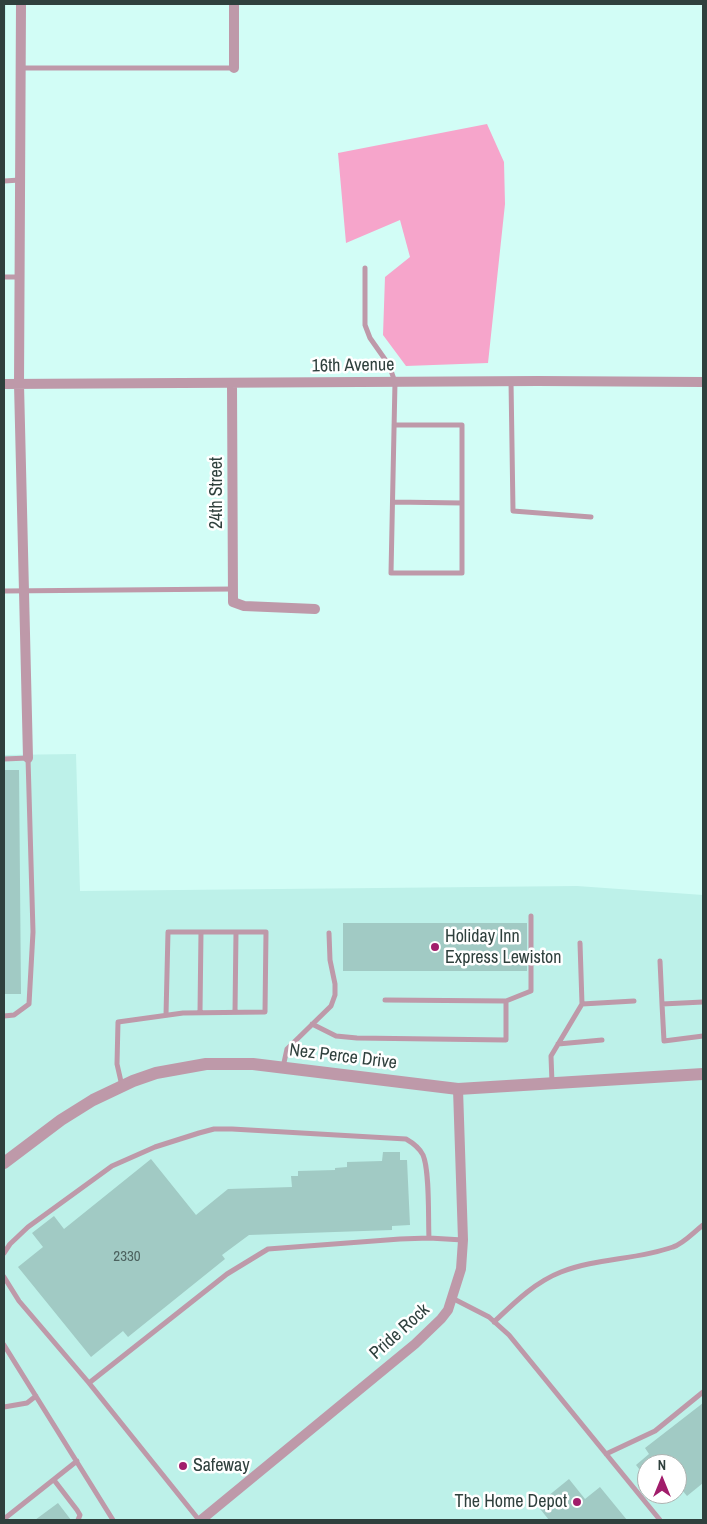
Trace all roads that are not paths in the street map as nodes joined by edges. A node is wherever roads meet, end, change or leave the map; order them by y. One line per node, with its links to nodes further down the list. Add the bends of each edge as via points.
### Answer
1 (21, 4): 3 (street)
2 (234, 4): 4 (street)
3 (21, 68): 4 (lane); 5 (street)
4 (234, 68)
5 (20, 180): 6 (lane); 9 (street)
6 (4, 181)
7 (365, 268): 11 (lane, via 365,325)
8 (4, 277): 9 (lane)
9 (20, 277): 14 (street)
10 (511, 381): 11 (street, 16th Avenue); 12 (street, 16th Avenue); 19 (lane, via 513,511)
11 (395, 382): 15 (street, 16th Avenue); 16 (lane)
12 (703, 382)
13 (4, 384): 14 (street, 16th Avenue)
14 (19, 384): 15 (street, 16th Avenue); 22 (street)
15 (232, 384): 20 (street, 24th Street)
16 (394, 425): 17 (lane); 18 (lane, via 462,426)
17 (392, 502): 18 (lane); 18 (lane, via 391,573 462,573)
18 (462, 503)
19 (591, 517)
20 (233, 588): 22 (lane); 23 (street, 24th Street, via 234,602 244,606)
21 (4, 590): 22 (lane)
22 (24, 590): 25 (street)
23 (315, 609)
24 (4, 758): 25 (lane)
25 (28, 758): 41 (lane, via 33,932 29,1004 14,1015)
26 (531, 916): 33 (lane, via 531,991)
27 (201, 932): 28 (lane); 38 (lane); 40 (lane, via 168,932)
28 (236, 932): 39 (lane); 39 (lane, via 266,932 266,1012)
29 (329, 933): 42 (lane, via 335,995 331,1006)
30 (580, 943): 36 (lane)
31 (660, 961): 37 (lane)
32 (385, 1000): 33 (lane)
33 (506, 1000): 42 (lane, via 506,1040 357,1038 336,1036)
34 (634, 1001): 36 (lane)
35 (703, 1002): 37 (lane)
36 (582, 1004): 45 (lane)
37 (662, 1004): 43 (lane, via 664,1040)
38 (200, 1012): 39 (lane); 40 (lane)
39 (235, 1012)
40 (166, 1015): 49 (lane, via 118,1022 117,1064)
41 (4, 1016)
42 (312, 1024): 46 (lane, via 287,1049)
43 (703, 1036)
44 (602, 1040): 45 (lane)
45 (558, 1044): 48 (lane, via 551,1056)
46 (282, 1068): 49 (street, Nez Perce Drive, via 206,1064 156,1074); 50 (street, Nez Perce Drive)
47 (703, 1074): 48 (street, Nez Perce Drive)
48 (552, 1083): 50 (street, Nez Perce Drive)
49 (122, 1086): 51 (street, Nez Perce Drive, via 61,1120)
50 (458, 1089): 54 (street, Pride Rock)
51 (4, 1163)
52 (703, 1225): 58 (lane, via 674,1247 592,1262 560,1272 527,1292)
53 (429, 1238): 54 (lane); 55 (lane, via 424,1156 406,1139 214,1130 155,1147 112,1166 28,1227); 60 (lane, via 268,1249 227,1274)
54 (463, 1240): 57 (street, Pride Rock, via 461,1269)
55 (4, 1253)
56 (4, 1277): 60 (lane, via 19,1301)
57 (452, 1298): 58 (lane); 70 (street, Pride Rock, via 442,1319 415,1344)
58 (494, 1322): 64 (lane, via 509,1335)
59 (4, 1345): 62 (lane)
60 (89, 1383): 70 (lane)
61 (703, 1392): 64 (lane, via 655,1430)
62 (36, 1396): 63 (lane, via 27,1403); 65 (lane)
63 (4, 1407)
64 (606, 1454): 71 (lane)
65 (77, 1462): 66 (lane); 69 (lane)
66 (54, 1480): 67 (lane); 68 (lane, via 80,1515)
67 (4, 1519)
68 (78, 1520)
69 (113, 1520)
70 (200, 1520)
71 (660, 1520)

